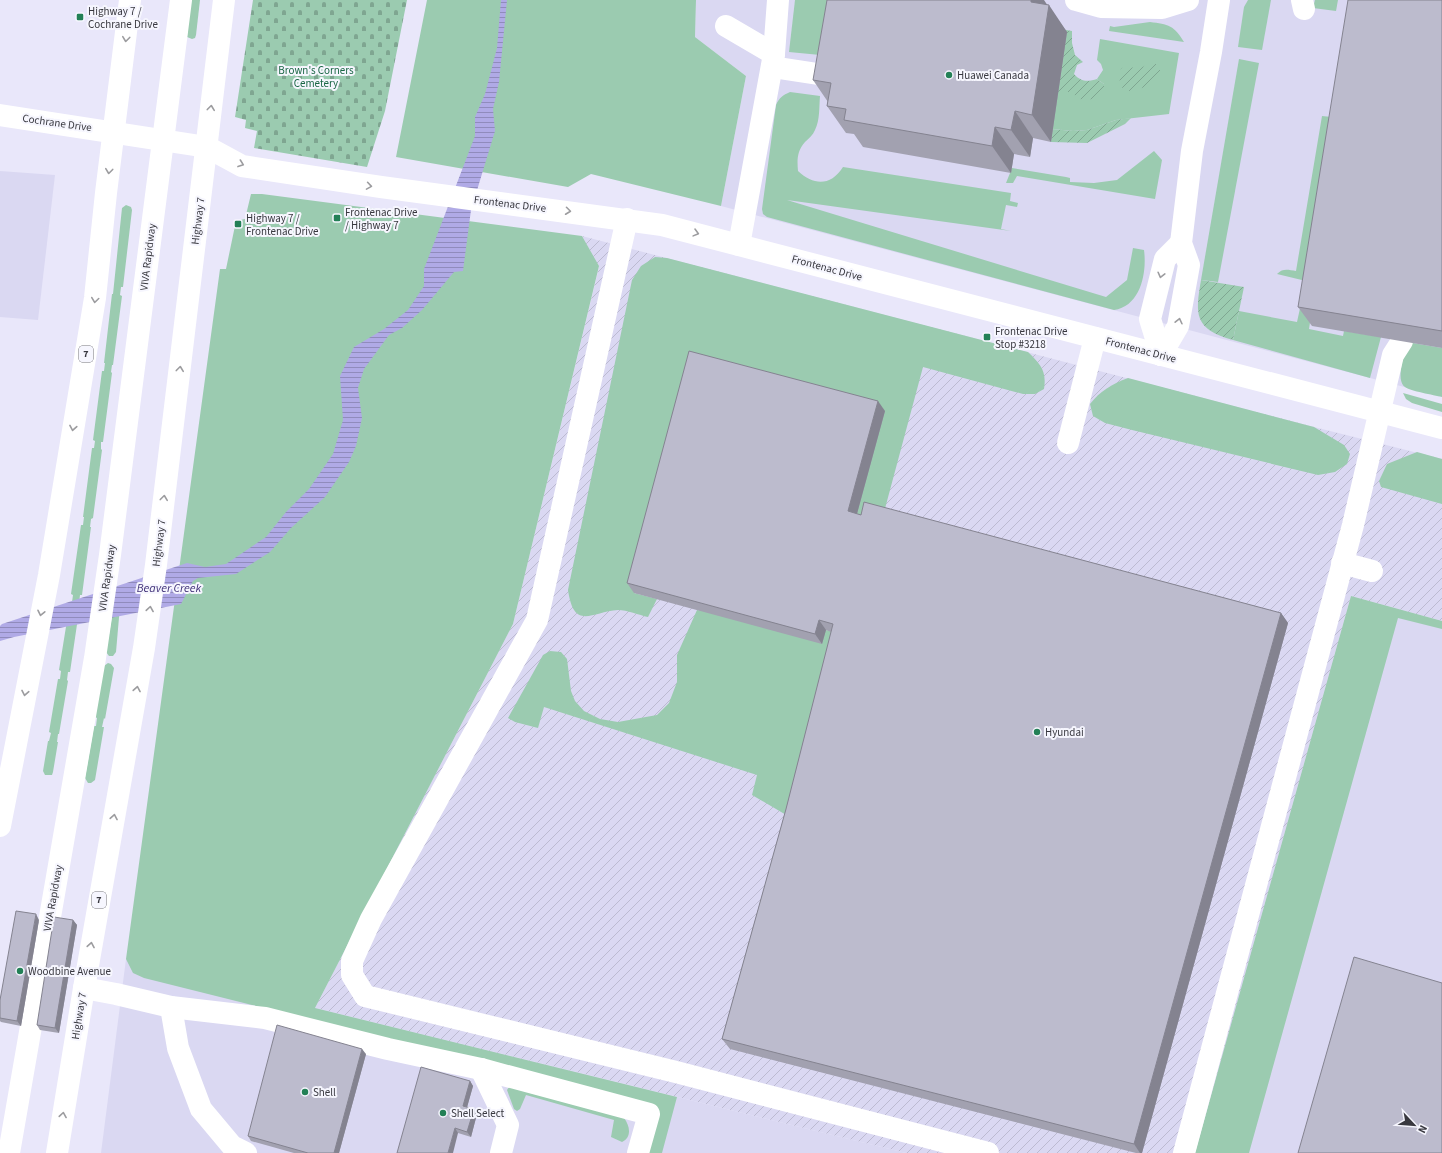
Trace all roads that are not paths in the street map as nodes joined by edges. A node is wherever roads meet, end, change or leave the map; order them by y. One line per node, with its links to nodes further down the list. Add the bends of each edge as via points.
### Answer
1 (130, 0): 12 (main road, 7, one-way to 12)
2 (181, 0): 13 (main road, VIVA Rapidway)
3 (224, 0): 14 (main road, Highway 7 / 7, one-way to 3)
4 (778, 0): 9 (main road)
5 (1076, 0): 6 (main road, via 1101,7 1162,8)
6 (1188, 0)
7 (1218, 0): 16 (main road, via 1192,151)
8 (726, 26): 9 (main road)
9 (773, 60): 10 (main road); 17 (main road)
10 (831, 76)
11 (0, 115): 12 (main road, Cochrane Drive)
12 (114, 132): 13 (main road, Cochrane Drive); 26 (main road, 7, one-way to 26, via 95,298 49,575)
13 (164, 140): 14 (main road, Frontenac Drive); 30 (main road, VIVA Rapidway, via 95,658)
14 (207, 147): 15 (main road, Frontenac Drive, one-way to 15, via 242,166); 27 (main road, Highway 7 / 7, one-way to 14, via 144,648)
15 (627, 219): 17 (main road, Frontenac Drive, one-way to 17, via 662,225); 35 (main road, via 537,620 371,919 352,961 352,975 365,996 676,1072)
16 (1181, 243): 20 (main road, one-way to 16, via 1178,326 1189,265); 20 (main road, one-way to 20, via 1165,259 1150,319)
17 (739, 245): 19 (main road, Frontenac Drive)
18 (1410, 302): 21 (main road, via 1402,341 1393,355)
19 (1095, 338): 20 (main road, Frontenac Drive); 23 (main road)
20 (1161, 355): 21 (main road, Frontenac Drive)
21 (1379, 412): 22 (main road, Frontenac Drive); 24 (main road)
22 (1442, 428)
23 (1068, 444)
24 (1342, 562): 25 (main road); 36 (main road)
25 (1372, 571)
26 (0, 826)
27 (84, 988): 28 (main road); 31 (main road, Highway 7 / 7, one-way to 27)
28 (171, 1007): 29 (main road, via 265,1018 388,1050); 32 (main road, via 178,1048 201,1109 232,1146)
29 (481, 1069): 33 (main road, via 508,1125); 34 (main road, via 649,1114)
30 (9, 1153)
31 (57, 1153)
32 (246, 1153)
33 (501, 1153)
34 (638, 1153)
35 (988, 1153)
36 (1184, 1153)

